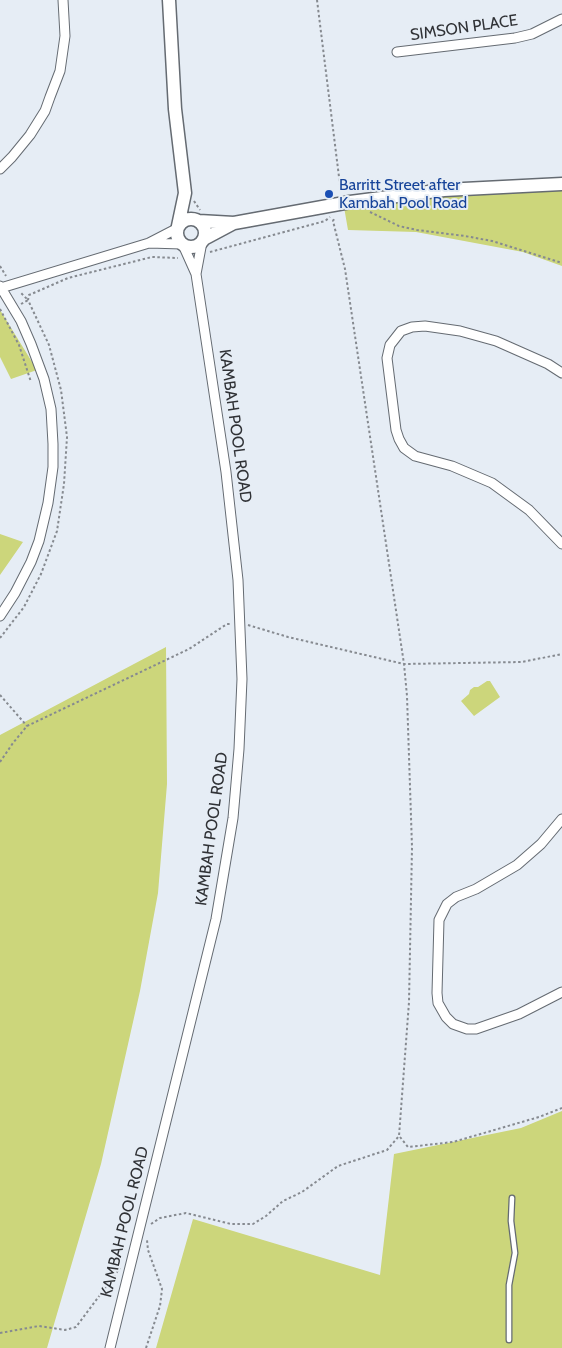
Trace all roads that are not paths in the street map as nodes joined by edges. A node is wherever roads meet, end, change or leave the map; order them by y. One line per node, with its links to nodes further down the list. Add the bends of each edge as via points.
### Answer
1 (63, 0): 5 (street, via 65,36 54,88 30,135)
2 (169, 0): 7 (street, via 175,109)
3 (562, 19): 4 (street, SIMSON PLACE, via 532,34 515,38)
4 (396, 52)
5 (0, 169)
6 (562, 184): 9 (street, via 444,190)
7 (185, 193): 8 (street); 10 (street)
8 (198, 221): 9 (street); 10 (street, via 186,220); 11 (street, via 205,231)
9 (234, 223): 11 (street)
10 (178, 227): 12 (street); 13 (street, via 177,236)
11 (203, 241): 13 (street, via 193,247); 14 (street, KAMBAH POOL ROAD)
12 (149, 244): 13 (street); 15 (street)
13 (183, 244): 14 (street, KAMBAH POOL ROAD)
14 (196, 274): 23 (street, KAMBAH POOL ROAD, via 226,472 238,580 242,679 239,749 228,852 214,929)
15 (0, 287): 18 (street, via 31,344 44,380 51,409 53,452 48,503 39,540 31,562)
16 (562, 373): 17 (street, via 496,341 425,326 401,332 390,345 387,358 396,430 404,448 415,456 479,476 505,491)
17 (562, 544)
18 (0, 616)
19 (562, 819): 20 (street, via 542,844 517,864 447,904 439,920 437,993 438,1003 446,1017 467,1029 519,1014)
20 (562, 992)
21 (512, 1198): 22 (lane, via 515,1253 509,1286)
22 (509, 1340)
23 (110, 1348)

